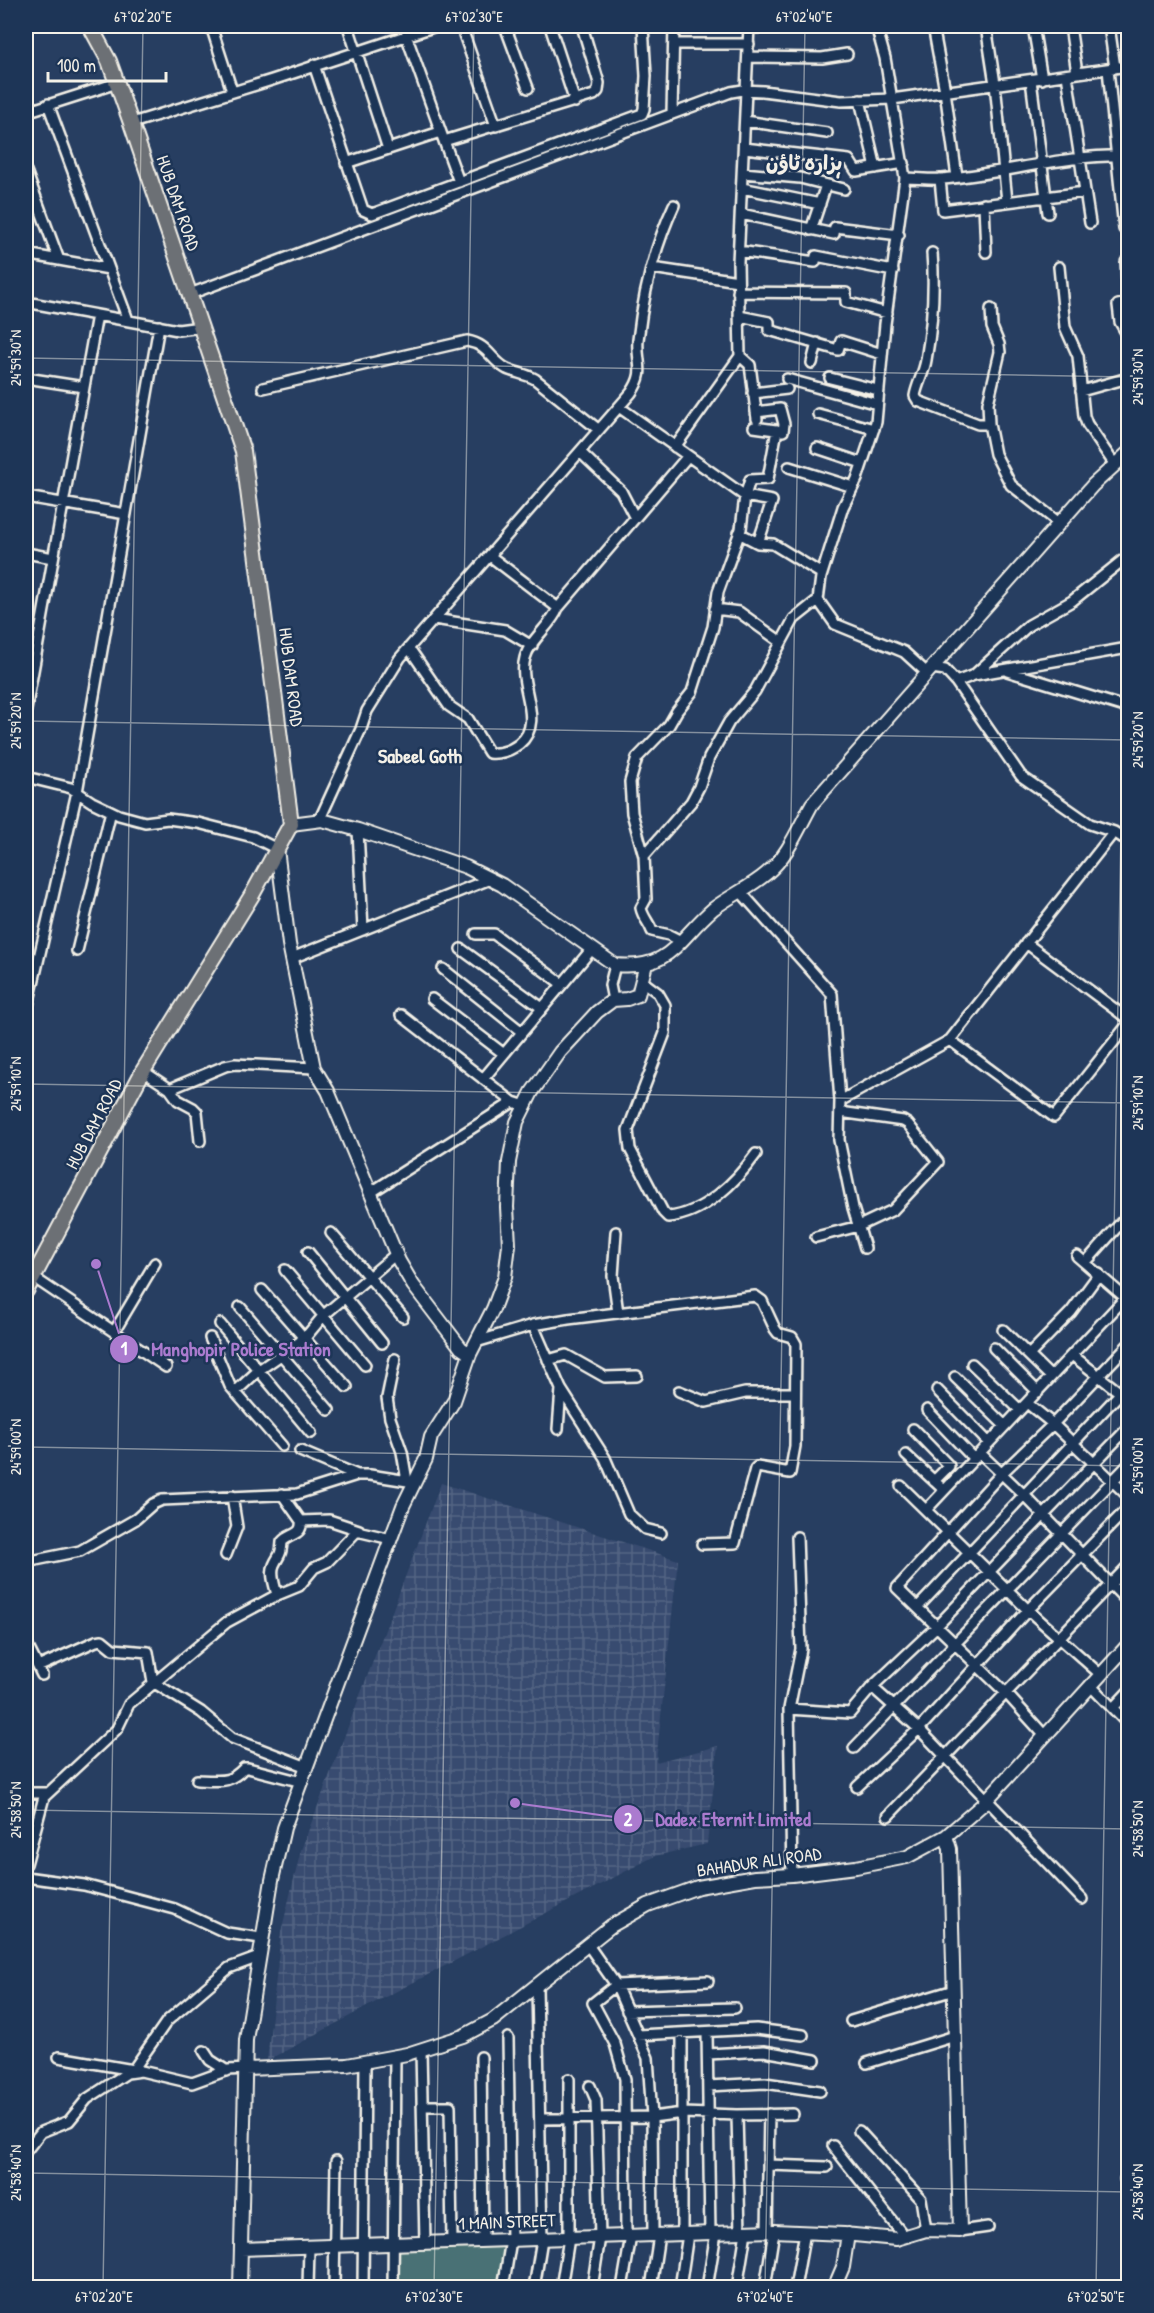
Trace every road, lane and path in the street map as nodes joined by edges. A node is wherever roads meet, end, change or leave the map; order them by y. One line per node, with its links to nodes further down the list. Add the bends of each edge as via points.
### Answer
1 (90, 26): 32 (main road, HUB DAM ROAD)
2 (211, 26): 36 (street)
3 (348, 26): 23 (street)
4 (436, 26): 19 (street)
5 (461, 26): 46 (street)
6 (505, 26): 34 (street)
7 (550, 26): 40 (street)
8 (582, 26): 40 (street, via 599,83 598,91)
9 (643, 26): 64 (street, via 646,76 642,114)
10 (674, 26): 21 (street)
11 (805, 26): 18 (street)
12 (876, 26): 38 (street)
13 (933, 26): 37 (street)
14 (986, 26): 33 (street)
15 (1033, 26): 30 (street)
16 (1070, 26): 29 (street)
17 (1109, 26): 28 (street)
18 (749, 27): 22 (street)
19 (418, 28): 20 (street)
20 (406, 35): 23 (street); 48 (street)
21 (674, 44): 22 (street); 43 (street)
22 (749, 44): 25 (street)
23 (356, 51): 26 (street); 50 (street)
24 (847, 54): 25 (street, via 822,58)
25 (748, 57): 35 (street)
26 (314, 65): 36 (street); 54 (street)
27 (1128, 66): 28 (street)
28 (1112, 68): 29 (street); 51 (street)
29 (1072, 74): 30 (street); 53 (street)
30 (1042, 79): 31 (street)
31 (1031, 80): 33 (street); 56 (street)
32 (117, 83): 41 (street); 45 (main road, HUB DAM ROAD)
33 (995, 84): 37 (street); 59 (street)
34 (528, 87)
35 (747, 90): 39 (street); 43 (street); 44 (street)
36 (232, 91): 45 (street)
37 (945, 91): 38 (street); 61 (street)
38 (892, 99): 39 (street); 55 (street)
39 (860, 100): 57 (street)
40 (575, 102): 46 (street)
41 (48, 104): 42 (street); 88 (street)
42 (26, 112)
43 (672, 113): 92 (street)
44 (745, 121): 47 (street); 49 (street)
45 (132, 123): 92 (main road, HUB DAM ROAD)
46 (496, 126): 48 (street)
47 (827, 133)
48 (442, 136): 50 (street); 64 (street)
49 (744, 148): 57 (street, via 849,160 856,171); 60 (street)
50 (388, 149): 54 (street)
51 (1116, 156): 52 (street); 53 (street); 76 (street)
52 (1128, 156)
53 (1081, 157): 56 (street); 68 (street)
54 (346, 163): 64 (street, via 363,210 368,214)
55 (903, 163): 57 (street); 62 (street)
56 (1042, 164): 59 (street); 69 (street)
57 (876, 168)
58 (26, 171): 84 (street)
59 (1004, 171): 61 (street); 70 (street)
60 (743, 173): 65 (street, via 800,178); 66 (street)
61 (957, 177): 63 (street)
62 (905, 178): 63 (street); 79 (street)
63 (940, 179): 72 (street, via 943,210)
64 (459, 182)
65 (826, 185): 67 (street); 71 (street)
66 (742, 188): 71 (street); 75 (street)
67 (844, 189)
68 (1085, 192): 69 (street); 77 (street)
69 (1046, 196): 70 (street); 74 (street)
70 (1007, 201): 72 (street)
71 (820, 204): 78 (street)
72 (984, 204): 81 (street)
73 (674, 205): 87 (street)
74 (1048, 213)
75 (741, 214): 78 (street); 80 (street)
76 (1125, 222)
77 (1090, 223)
78 (811, 230): 79 (street, via 834,234 835,227)
79 (898, 235): 89 (street)
80 (739, 251): 89 (street, via 815,262 816,256); 90 (street)
81 (986, 252)
82 (932, 253): 118 (street, via 928,348 915,396 918,401 978,424)
83 (26, 254): 84 (street)
84 (59, 260): 88 (street)
85 (1126, 262): 101 (street, via 1128,303 1118,305 1120,322)
86 (1059, 267): 112 (street, via 1065,327 1076,350)
87 (652, 268): 90 (street); 115 (street, via 638,340 640,380)
88 (109, 269): 98 (street)
89 (893, 271): 95 (street)
90 (738, 281): 91 (street)
91 (738, 292): 95 (street, via 846,293 846,302); 97 (street)
92 (190, 294): 100 (main road, HUB DAM ROAD)
93 (26, 302): 96 (street)
94 (991, 309): 118 (street, via 1000,352 988,403)
95 (887, 313): 103 (street)
96 (97, 315): 98 (street); 109 (street)
97 (739, 316): 102 (street, via 769,322 769,330); 104 (street)
98 (128, 320): 99 (street)
99 (159, 326): 100 (street, via 178,330); 134 (street)
100 (201, 327): 162 (main road, HUB DAM ROAD, via 243,451)
101 (1128, 336)
102 (817, 343): 103 (street, via 838,350 841,341); 105 (street)
103 (882, 354): 111 (street)
104 (740, 356): 113 (street, via 750,365); 122 (street)
105 (812, 363)
106 (26, 378): 109 (street)
107 (830, 378): 111 (street)
108 (1128, 378): 112 (street)
109 (84, 387): 133 (street)
110 (263, 388): 120 (street, via 466,342 480,344 504,368 535,379)
111 (878, 390): 114 (street)
112 (1081, 391): 128 (street, via 1087,424)
113 (753, 393): 114 (street, via 787,384); 117 (street)
114 (877, 404): 119 (street)
115 (619, 407): 120 (street); 122 (street)
116 (818, 414): 119 (street)
117 (756, 419): 121 (street); 121 (street, via 780,409 783,431)
118 (989, 424): 136 (street, via 994,454 1005,478)
119 (874, 429): 127 (street)
120 (599, 430): 124 (street)
121 (777, 430): 131 (street, via 768,479 750,480)
122 (675, 447): 126 (street)
123 (818, 448): 127 (street)
124 (580, 452): 135 (street, via 621,491); 140 (street)
125 (1128, 453): 128 (street)
126 (688, 456): 131 (street); 135 (street)
127 (862, 463): 130 (street)
128 (1115, 465): 136 (street)
129 (789, 467): 130 (street)
130 (853, 487): 143 (street)
131 (745, 496): 137 (street); 138 (street, via 772,501)
132 (26, 497): 133 (street)
133 (63, 503): 134 (street); 142 (street)
134 (126, 514): 159 (street)
135 (635, 518): 145 (street)
136 (1059, 523): 153 (street)
137 (739, 533): 138 (street); 146 (street)
138 (758, 543): 143 (street, via 773,544)
139 (26, 553): 142 (street)
140 (490, 556): 145 (street); 147 (street)
141 (1128, 556): 154 (street, via 1072,601 1029,625)
142 (53, 558): 157 (street)
143 (822, 574): 144 (street)
144 (818, 600): 148 (street, via 794,619); 153 (street, via 836,624 904,652)
145 (558, 608): 149 (street)
146 (715, 609): 148 (street, via 739,612); 167 (street, via 692,692 669,725 636,758 630,796)
147 (434, 619): 149 (street, via 505,630); 150 (street)
148 (782, 642): 167 (street, via 755,691 729,722 691,802)
149 (532, 646): 150 (street, via 525,658 524,673 531,726 524,740 499,754 489,753 468,719 449,706)
150 (409, 648): 161 (street, via 367,711)
151 (1128, 648): 152 (street)
152 (1005, 670): 154 (street); 156 (street)
153 (929, 671): 155 (street, via 945,670); 169 (street, via 812,804 789,846 768,873)
154 (974, 675): 155 (street)
155 (956, 682): 164 (street, via 1021,776 1090,824)
156 (1128, 708)
157 (26, 710)
158 (26, 777): 159 (street)
159 (77, 792): 160 (street); 186 (street)
160 (111, 811): 166 (street, via 144,822 168,819 198,823 253,837); 176 (street)
161 (319, 821): 162 (street); 163 (street)
162 (291, 824): 166 (main road, HUB DAM ROAD)
163 (358, 830): 168 (street); 170 (street)
164 (1114, 832): 165 (street); 173 (street)
165 (1128, 841)
166 (277, 849): 177 (street); 194 (main road, HUB DAM ROAD)
167 (644, 856): 172 (street, via 646,899 642,916 652,931)
168 (490, 879): 170 (street); 175 (street)
169 (740, 891): 172 (street, via 714,909); 197 (street, via 832,994)
170 (363, 930): 177 (street)
171 (476, 934): 182 (street, via 494,934)
172 (681, 941): 178 (street, via 674,950)
173 (1026, 943): 188 (street); 191 (street)
174 (461, 949): 185 (street)
175 (591, 950): 179 (street); 182 (street)
176 (77, 951)
177 (292, 958): 193 (street)
178 (646, 964): 179 (street); 181 (street)
179 (615, 965): 184 (street, via 610,984)
180 (443, 969): 190 (street)
181 (642, 981): 184 (street, via 638,995); 202 (street, via 658,993 665,1005 665,1032 628,1130 628,1140 663,1212 673,1217 700,1206 744,1171)
182 (562, 984): 185 (street)
183 (432, 999): 192 (street)
184 (613, 1000): 199 (street, via 560,1052)
185 (542, 1008): 190 (street)
186 (26, 1013)
187 (401, 1015): 195 (street)
188 (1128, 1019)
189 (1128, 1024): 191 (street, via 1054,1118)
190 (522, 1032): 192 (street)
191 (950, 1040): 197 (street)
192 (504, 1054): 195 (street)
193 (314, 1068): 196 (street, via 235,1064); 203 (street, via 328,1091)
194 (142, 1071): 196 (street); 218 (main road, HUB DAM ROAD)
195 (483, 1079): 198 (street)
196 (170, 1089): 201 (street, via 178,1100 197,1112)
197 (840, 1101): 200 (street)
198 (513, 1102): 199 (street); 203 (street)
199 (525, 1106): 233 (street, via 509,1162 505,1277)
200 (840, 1112): 205 (street, via 839,1140); 205 (street, via 903,1121 938,1161 893,1210)
201 (200, 1141)
202 (756, 1154)
203 (370, 1192): 211 (street)
204 (1128, 1215): 214 (street)
205 (859, 1226): 208 (street); 209 (street)
206 (616, 1232): 224 (street, via 613,1276)
207 (331, 1233): 217 (street)
208 (816, 1237)
209 (865, 1248)
210 (308, 1252): 221 (street)
211 (396, 1254): 217 (street); 238 (street, via 413,1286 460,1348)
212 (1077, 1256): 214 (street)
213 (155, 1263): 230 (street)
214 (1085, 1263): 216 (street)
215 (285, 1270): 225 (street)
216 (1099, 1275): 222 (street); 239 (street, via 1071,1312)
217 (370, 1276): 221 (street); 226 (street)
218 (33, 1277): 220 (main road, HUB DAM ROAD); 230 (street)
219 (262, 1290): 232 (street)
220 (26, 1291)
221 (345, 1298): 225 (street); 234 (street)
222 (1128, 1298): 240 (street)
223 (240, 1307): 237 (street)
224 (618, 1313): 228 (street); 258 (street, via 754,1296 762,1301 778,1333 795,1340)
225 (324, 1315): 232 (street); 244 (street)
226 (403, 1317)
227 (220, 1324): 246 (street)
228 (533, 1325): 233 (street); 242 (street)
229 (1003, 1330): 239 (street)
230 (114, 1332): 245 (street)
231 (210, 1338): 256 (street)
232 (304, 1339): 237 (street); 252 (street)
233 (477, 1342): 238 (street)
234 (382, 1343)
235 (1128, 1345): 248 (street)
236 (994, 1348): 257 (street)
237 (281, 1353): 246 (street); 261 (street)
238 (470, 1354): 281 (street, via 454,1401 431,1437 426,1459)
239 (1029, 1355): 250 (street)
240 (1072, 1355): 248 (street); 250 (street)
241 (395, 1359): 281 (street, via 387,1398)
242 (548, 1360): 247 (street, via 566,1355 605,1377); 253 (street)
243 (972, 1364): 260 (street)
244 (365, 1365)
245 (166, 1367)
246 (259, 1370): 256 (street); 268 (street)
247 (638, 1376)
248 (1099, 1376): 259 (street); 263 (street)
249 (955, 1377): 264 (street)
250 (1052, 1377): 257 (street)
251 (1128, 1385): 259 (street)
252 (347, 1387)
253 (561, 1389): 266 (street); 294 (street, via 605,1458 630,1514 645,1529)
254 (937, 1389): 269 (street)
255 (679, 1391): 258 (street, via 706,1402 745,1393)
256 (235, 1392): 271 (street)
257 (1038, 1392): 260 (street)
258 (795, 1393): 298 (street, via 795,1446 790,1473 757,1467 735,1544)
259 (1125, 1396): 270 (street)
260 (1023, 1407): 263 (street); 264 (street)
261 (329, 1410)
262 (927, 1410): 274 (street)
263 (1053, 1424): 270 (street); 277 (street)
264 (1005, 1426): 269 (street)
265 (1128, 1428): 275 (street)
266 (558, 1429)
267 (913, 1429): 279 (street, via 949,1466)
268 (311, 1432)
269 (989, 1443): 274 (street)
270 (1073, 1444): 275 (street); 285 (street)
271 (282, 1446)
272 (300, 1451): 278 (street)
273 (906, 1455): 279 (street)
274 (977, 1456): 277 (street); 283 (street)
275 (1094, 1463): 280 (street); 290 (street)
276 (1128, 1465): 280 (street)
277 (1002, 1473): 285 (street); 293 (street)
278 (357, 1475): 281 (street); 284 (street, via 304,1493)
279 (933, 1481): 283 (street)
280 (1113, 1481): 287 (street); 295 (street)
281 (411, 1482): 297 (street)
282 (901, 1486): 289 (street)
283 (944, 1490): 289 (street)
284 (282, 1494): 286 (street); 291 (street)
285 (1024, 1495): 290 (street); 299 (street)
286 (232, 1496): 300 (street, via 237,1527); 302 (street, via 162,1500 80,1551)
287 (1128, 1496)
288 (1128, 1508): 301 (street)
289 (926, 1510): 293 (street)
290 (1044, 1515): 295 (street); 304 (street)
291 (301, 1521): 292 (street, via 329,1520); 307 (street, via 299,1532 282,1542 280,1557 274,1565)
292 (359, 1530): 297 (street); 307 (street, via 327,1562 316,1565 299,1586)
293 (949, 1532): 299 (street); 309 (street, via 897,1588)
294 (661, 1533)
295 (1062, 1534): 301 (street); 306 (street)
296 (797, 1537): 325 (street, via 801,1649)
297 (391, 1539): 331 (street)
298 (702, 1544)
299 (969, 1552): 304 (street); 309 (street)
300 (226, 1556)
301 (1083, 1556): 305 (street); 310 (street)
302 (26, 1562)
303 (1128, 1566): 305 (street)
304 (989, 1572): 306 (street); 311 (street)
305 (1111, 1584): 308 (street); 312 (street)
306 (1008, 1591): 310 (street); 314 (street)
307 (277, 1595): 318 (street, via 227,1622)
308 (1128, 1602)
309 (918, 1607): 311 (street)
310 (1028, 1611): 312 (street); 316 (street)
311 (938, 1626): 314 (street); 320 (street)
312 (1059, 1637): 317 (street); 322 (street)
313 (26, 1643): 318 (street, via 40,1671 96,1641 102,1640 113,1649 147,1652)
314 (956, 1643): 316 (street); 323 (street)
315 (1128, 1645): 317 (street, BAHADUR ALI ROAD)
316 (978, 1665): 322 (street); 327 (street)
317 (1100, 1674): 319 (street, BAHADUR ALI ROAD)
318 (153, 1683): 331 (street, via 201,1712 232,1738); 336 (street, via 127,1707 117,1729)
319 (1090, 1685): 324 (street); 328 (street, BAHADUR ALI ROAD)
320 (872, 1687): 323 (street); 325 (street, via 850,1713)
321 (1128, 1692): 324 (street)
322 (1006, 1693): 328 (street); 330 (street)
323 (894, 1707): 327 (street); 329 (street)
324 (1113, 1708): 326 (street)
325 (789, 1709): 341 (street)
326 (1128, 1724)
327 (919, 1728): 330 (street); 334 (street)
328 (1045, 1736): 337 (street, BAHADUR ALI ROAD)
329 (854, 1748)
330 (946, 1756): 337 (street); 338 (street)
331 (307, 1767): 333 (street)
332 (197, 1780): 333 (street, via 227,1780 248,1768)
333 (302, 1782): 344 (street, via 285,1828)
334 (857, 1787)
335 (26, 1793): 336 (street)
336 (48, 1793): 340 (street, via 42,1801)
337 (988, 1798): 339 (street, BAHADUR ALI ROAD); 343 (street)
338 (888, 1816)
339 (946, 1836): 341 (street, BAHADUR ALI ROAD, via 907,1857); 350 (street, via 950,1849)
340 (26, 1864)
341 (792, 1875): 345 (street, BAHADUR ALI ROAD, via 698,1887 648,1905 611,1926)
342 (26, 1877): 344 (street, via 84,1885 175,1909 227,1934)
343 (1082, 1899)
344 (261, 1938): 346 (street)
345 (588, 1945): 348 (street); 349 (street, BAHADUR ALI ROAD)
346 (259, 1957): 369 (street, via 246,2040); 370 (street, via 229,1968 167,2021)
347 (708, 1981): 348 (street)
348 (616, 1985): 352 (street); 383 (street, via 593,2003 615,2044 625,2079)
349 (537, 1986): 361 (street, BAHADUR ALI ROAD, via 493,2020 463,2036); 384 (street)
350 (954, 1990): 353 (street); 358 (street)
351 (735, 2008): 352 (street)
352 (627, 2011): 356 (street)
353 (851, 2021)
354 (707, 2032): 355 (street); 357 (street, via 756,2029); 362 (street)
355 (682, 2034): 356 (street); 377 (street)
356 (638, 2035): 382 (street, via 648,2058)
357 (803, 2035)
358 (955, 2036): 368 (street); 396 (street)
359 (508, 2038): 408 (street)
360 (204, 2050): 371 (street, via 210,2060)
361 (421, 2050): 363 (street, BAHADUR ALI ROAD); 376 (street)
362 (708, 2055): 366 (street, via 764,2051); 374 (street)
363 (395, 2056): 367 (street, BAHADUR ALI ROAD); 412 (street)
364 (58, 2057): 370 (street)
365 (481, 2057): 409 (street)
366 (815, 2060)
367 (365, 2062): 369 (street, BAHADUR ALI ROAD); 413 (street)
368 (867, 2062)
369 (246, 2069): 371 (street); 416 (street)
370 (133, 2070): 371 (street, via 192,2083); 389 (street, via 92,2095 69,2121 40,2132)
371 (227, 2071)
372 (568, 2079): 385 (street)
373 (590, 2086): 386 (street, via 596,2100)
374 (708, 2086): 375 (street, via 765,2083); 379 (street)
375 (820, 2091)
376 (422, 2106): 410 (street, via 450,2106); 411 (street)
377 (683, 2113): 379 (street); 382 (street); 400 (street)
378 (793, 2114): 381 (street)
379 (709, 2115): 380 (street); 399 (street)
380 (737, 2115): 381 (street); 397 (street)
381 (769, 2115): 391 (street)
382 (652, 2117): 383 (street); 402 (street)
383 (625, 2118): 386 (street); 403 (street)
384 (540, 2119): 385 (street); 407 (street)
385 (568, 2119): 386 (street); 406 (street)
386 (596, 2119): 405 (street)
387 (859, 2131): 394 (street, via 921,2199)
388 (833, 2146): 404 (street)
389 (26, 2151)
390 (336, 2161): 414 (street)
391 (768, 2165): 392 (street); 395 (street)
392 (826, 2167)
393 (988, 2227): 396 (street)
394 (926, 2230): 396 (street, 1 MAIN STREET); 404 (street, 1 MAIN STREET)
395 (771, 2231): 397 (street, 1 MAIN STREET); 398 (street, 1 MAIN STREET); 431 (street)
396 (960, 2231)
397 (743, 2232): 399 (street, 1 MAIN STREET); 430 (street)
398 (804, 2232): 401 (street, 1 MAIN STREET); 432 (street)
399 (713, 2233): 400 (street, 1 MAIN STREET); 429 (street)
400 (685, 2234): 402 (street, 1 MAIN STREET); 428 (street)
401 (848, 2234): 404 (street, 1 MAIN STREET, via 896,2239); 433 (street, via 843,2267)
402 (656, 2235): 403 (street, 1 MAIN STREET); 427 (street)
403 (628, 2236): 405 (street, 1 MAIN STREET); 426 (street)
404 (904, 2236)
405 (600, 2237): 406 (street, 1 MAIN STREET); 425 (street)
406 (569, 2238): 407 (street, 1 MAIN STREET); 424 (street)
407 (542, 2239): 408 (street, 1 MAIN STREET); 423 (street)
408 (511, 2240): 409 (street, 1 MAIN STREET); 422 (street)
409 (483, 2241): 410 (street, 1 MAIN STREET)
410 (452, 2242): 411 (street, 1 MAIN STREET)
411 (425, 2243): 412 (street, 1 MAIN STREET)
412 (394, 2244): 413 (street, 1 MAIN STREET); 421 (street)
413 (363, 2245): 414 (street, 1 MAIN STREET); 420 (street)
414 (334, 2246): 415 (street, 1 MAIN STREET); 419 (street)
415 (309, 2247): 416 (street, 1 MAIN STREET); 418 (street)
416 (241, 2249): 417 (street)
417 (240, 2288)
418 (308, 2288)
419 (334, 2288)
420 (363, 2288)
421 (393, 2288)
422 (503, 2288)
423 (534, 2288)
424 (561, 2288)
425 (592, 2288)
426 (622, 2288)
427 (651, 2288)
428 (680, 2288)
429 (707, 2288)
430 (737, 2288)
431 (765, 2288)
432 (795, 2288)
433 (834, 2288)

